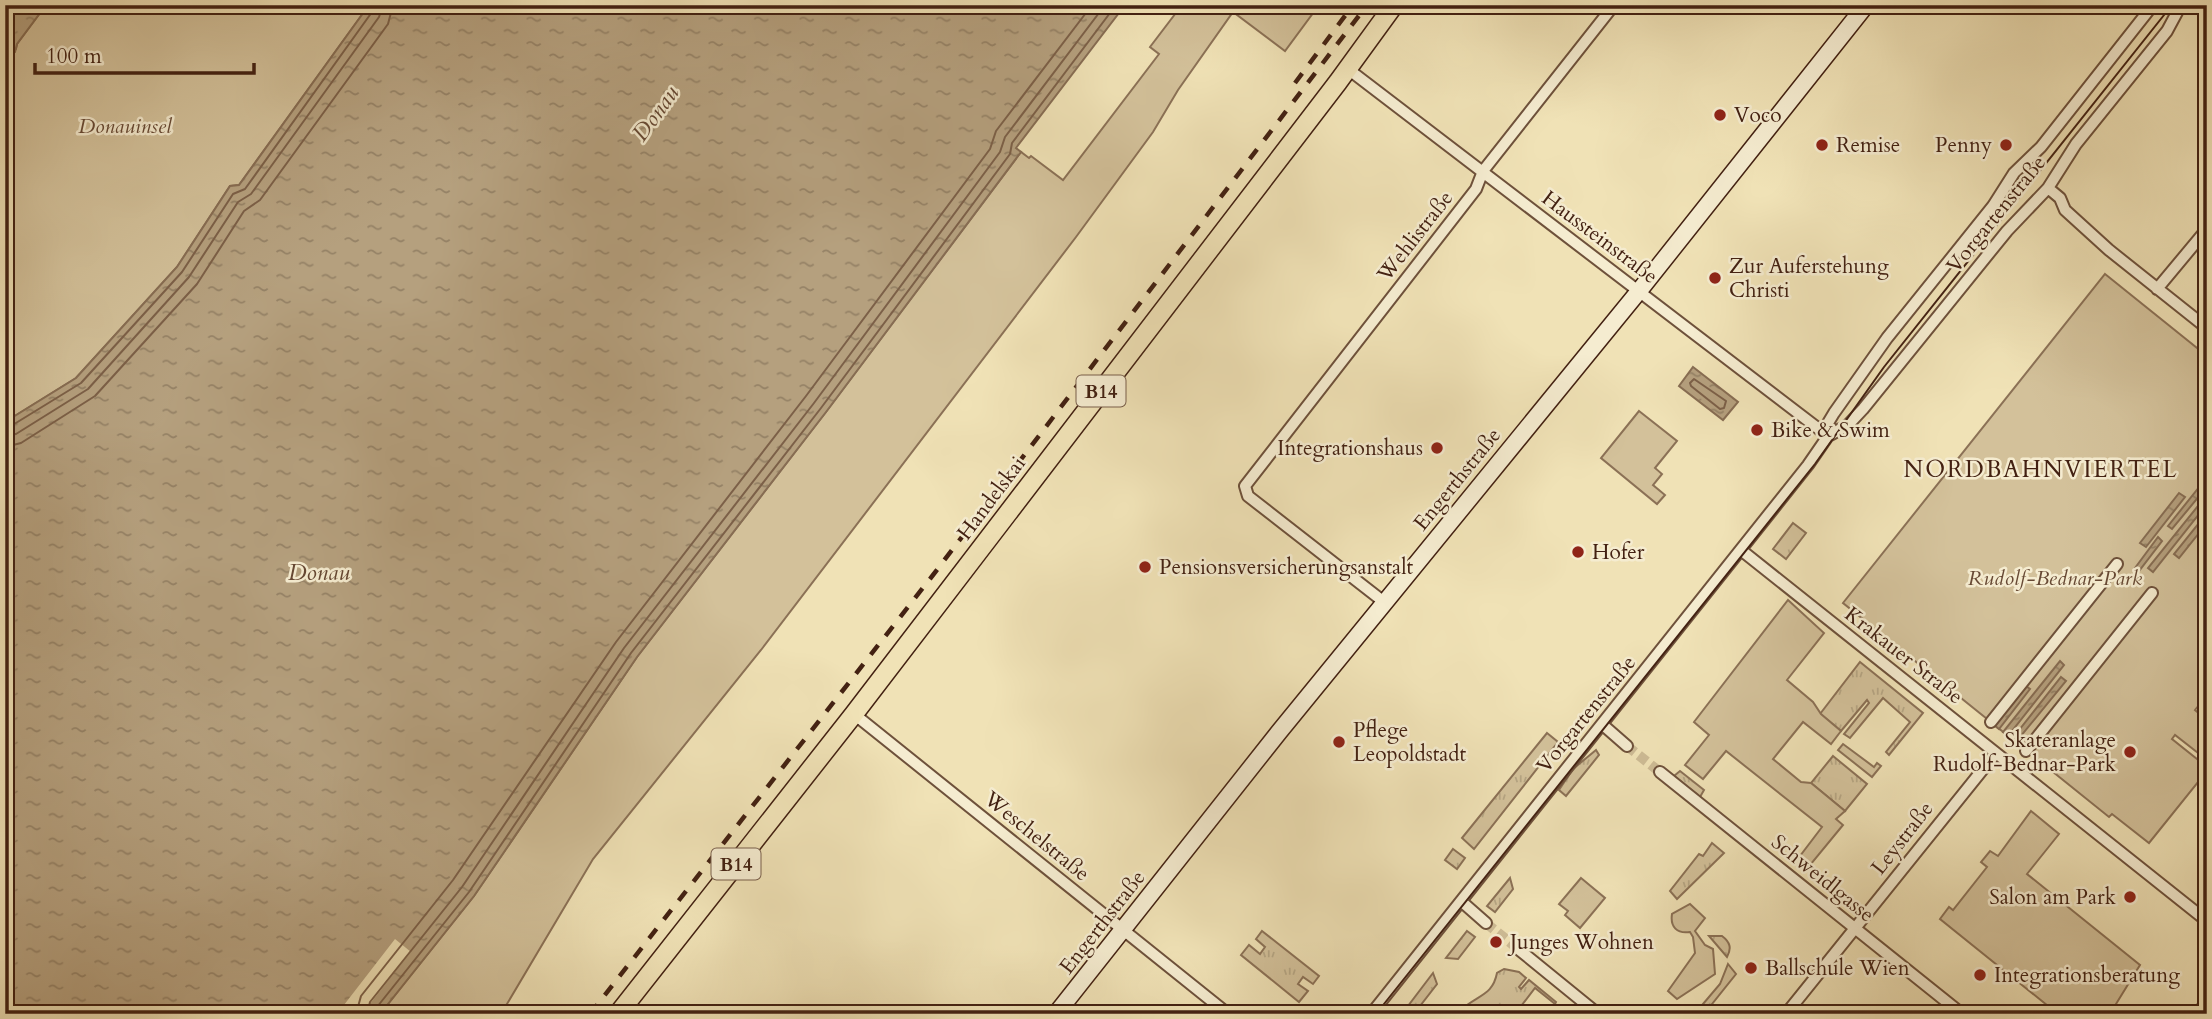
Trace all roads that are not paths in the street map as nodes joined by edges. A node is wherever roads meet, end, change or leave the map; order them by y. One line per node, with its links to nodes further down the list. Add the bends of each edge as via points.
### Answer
1 (1394, 5): 6 (main road, Handelskai / B14)
2 (1614, 5): 7 (street, Wehlistraße)
3 (1866, 5): 11 (street, Engerthstraße)
4 (2153, 5): 13 (street, Vorgartenstraße, via 2041,147 2014,173 1871,359 1828,423)
5 (2181, 5): 8 (street, Vorgartenstraße, via 2167,31 2076,144)
6 (1348, 69): 7 (street, Haussteinstraße); 18 (main road, Handelskai / B14)
7 (1483, 171): 11 (street, Haussteinstraße); 17 (street, Wehlistraße, via 1476,189 1246,484 1248,496)
8 (2048, 188): 10 (street, via 2065,210); 13 (street, Vorgartenstraße, via 2007,230 1863,410)
9 (2207, 229): 10 (street)
10 (2157, 289): 12 (street)
11 (1639, 291): 13 (street, Haussteinstraße); 17 (street, Engerthstraße)
12 (2207, 328)
13 (1828, 436): 14 (street, Vorgartenstraße)
14 (1741, 550): 20 (street, Vorgartenstraße); 23 (street, Krakauer Straße)
15 (2117, 564): 19 (street)
16 (2152, 593): 22 (street)
17 (1384, 602): 29 (street, Engerthstraße)
18 (854, 714): 29 (street, Weschelstraße); 32 (main road, Handelskai / B14)
19 (1991, 722)
20 (1603, 725): 21 (street); 25 (street, Vorgartenstraße)
21 (1627, 746)
22 (2026, 751)
23 (1996, 753): 26 (street, Krakauer Straße); 28 (street, Leystraße)
24 (1660, 772): 28 (street, Schweidlgasse)
25 (1461, 901): 27 (street); 35 (street, Vorgartenstraße)
26 (2207, 920)
27 (1486, 923)
28 (1855, 928): 37 (street, Leystraße); 38 (street, Schweidlgasse)
29 (1123, 930): 33 (street, Engerthstraße); 34 (street, Weschelstraße)
30 (1517, 948): 36 (street)
31 (2207, 1002): 39 (street)
32 (618, 1014)
33 (1056, 1014)
34 (1228, 1014)
35 (1371, 1014)
36 (1598, 1014)
37 (1786, 1014)
38 (1962, 1014)
39 (2197, 1014)

